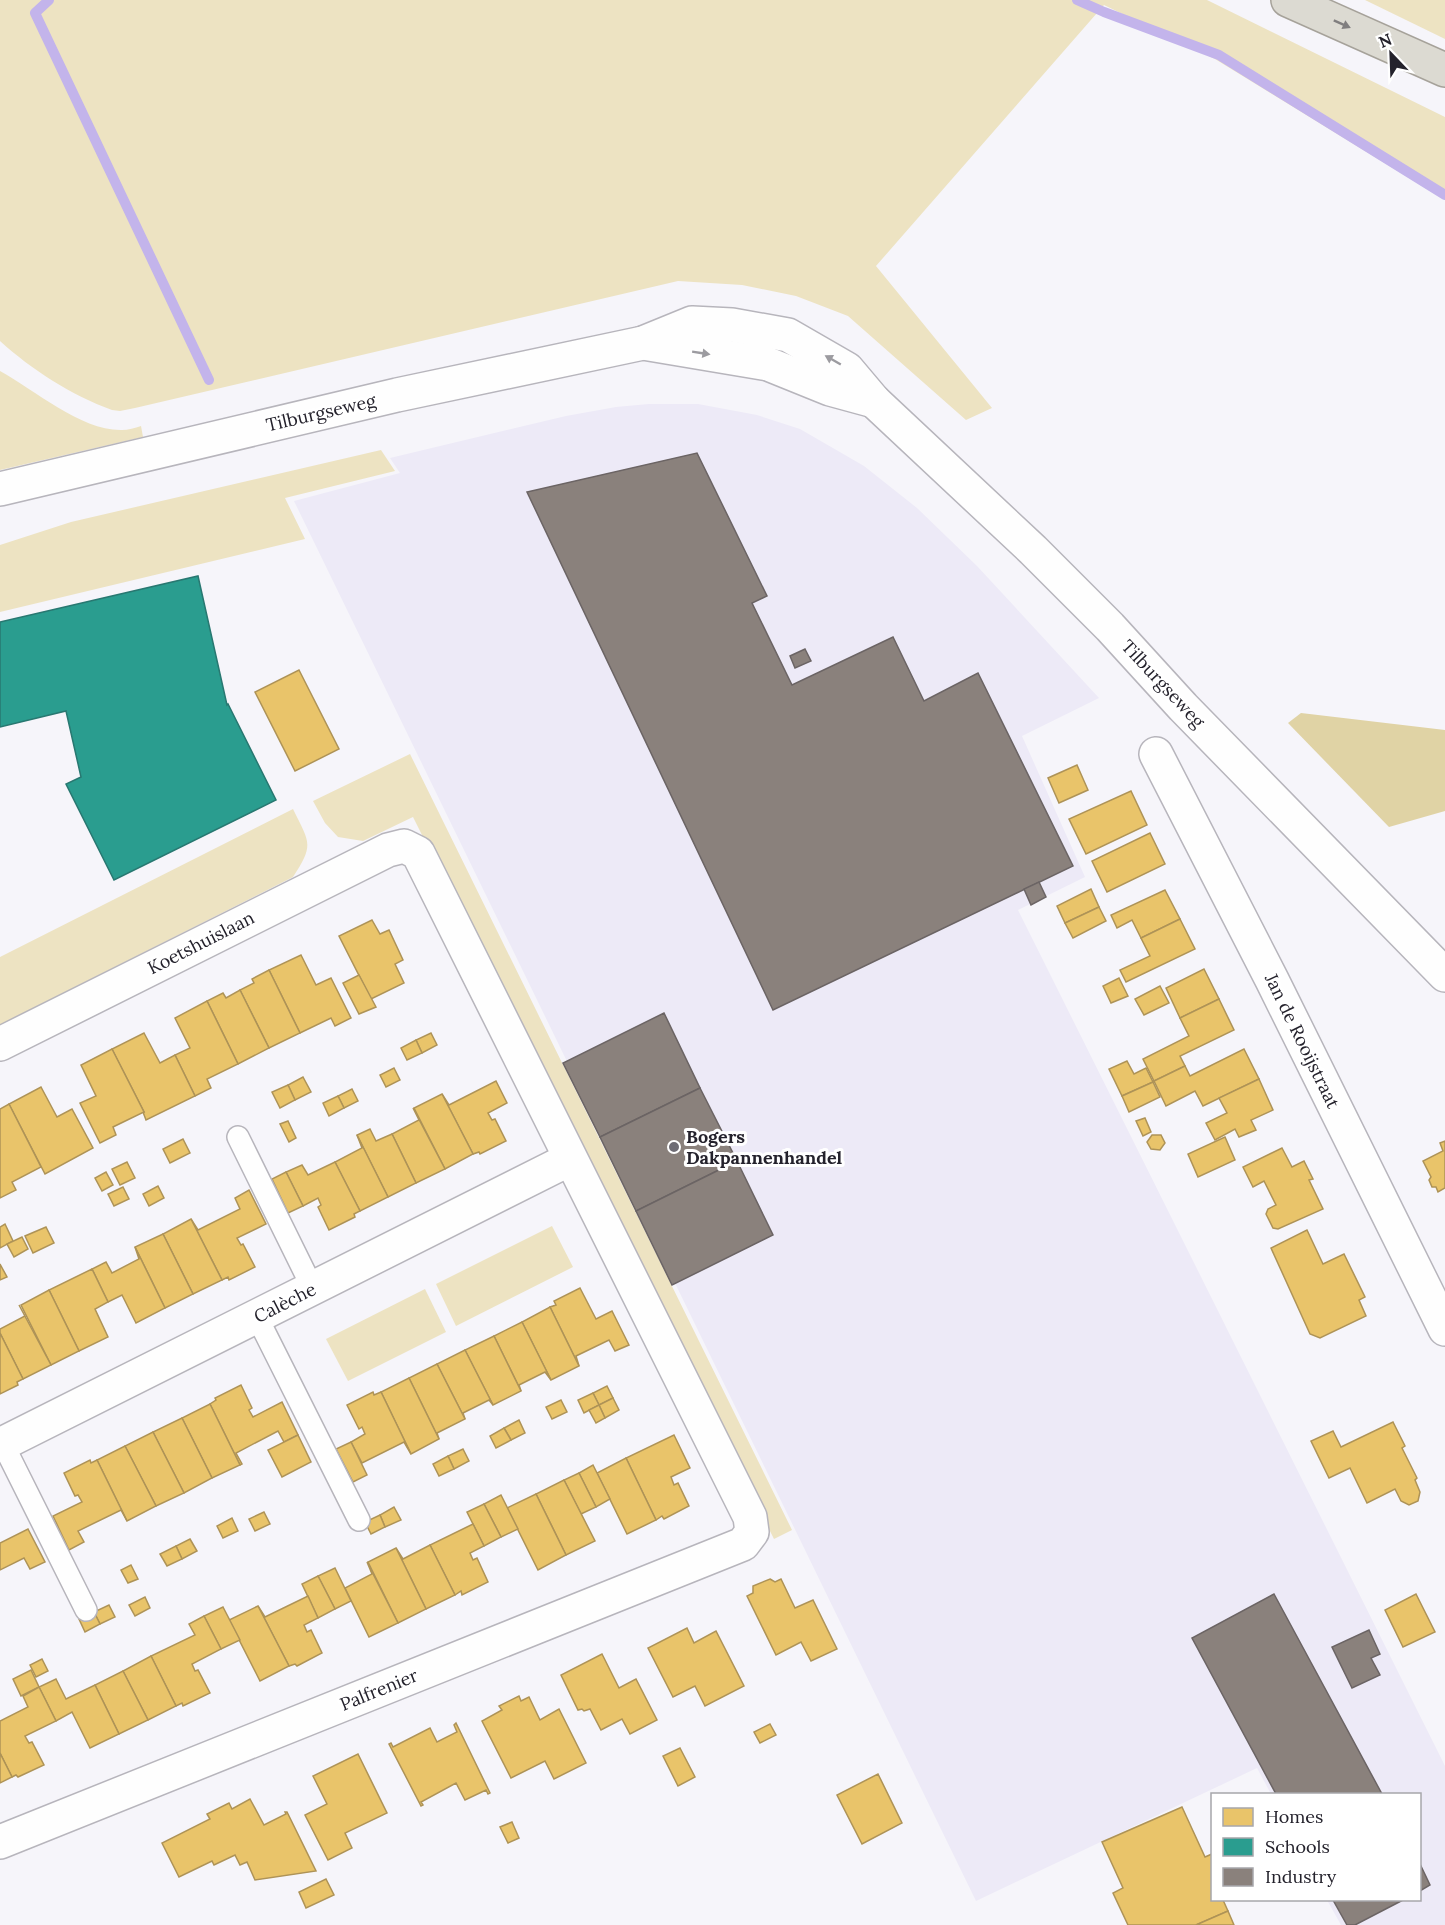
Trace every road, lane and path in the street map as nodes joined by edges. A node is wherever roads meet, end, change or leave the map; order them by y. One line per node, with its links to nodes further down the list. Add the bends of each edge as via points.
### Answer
1 (1288, 0): 2 (highway, one-way to 2)
2 (1445, 70)
3 (0, 489): 5 (street, Tilburgseweg, via 397,395 643,342 768,364 830,389 874,401 1110,627)
4 (1156, 754): 11 (street, Jan de Rooijstraat)
5 (1445, 975)
6 (0, 1044): 8 (street, Koetshuislaan, via 388,849 404,846 417,854)
7 (238, 1137): 9 (lane)
8 (570, 1160): 9 (street, Calèche); 15 (street, Palfrenier, via 750,1517 752,1532 743,1544)
9 (313, 1289): 10 (street, Calèche)
10 (257, 1317): 12 (street, Calèche); 13 (lane)
11 (1445, 1329)
12 (1, 1445): 14 (lane)
13 (359, 1520)
14 (86, 1610)
15 (0, 1842)

